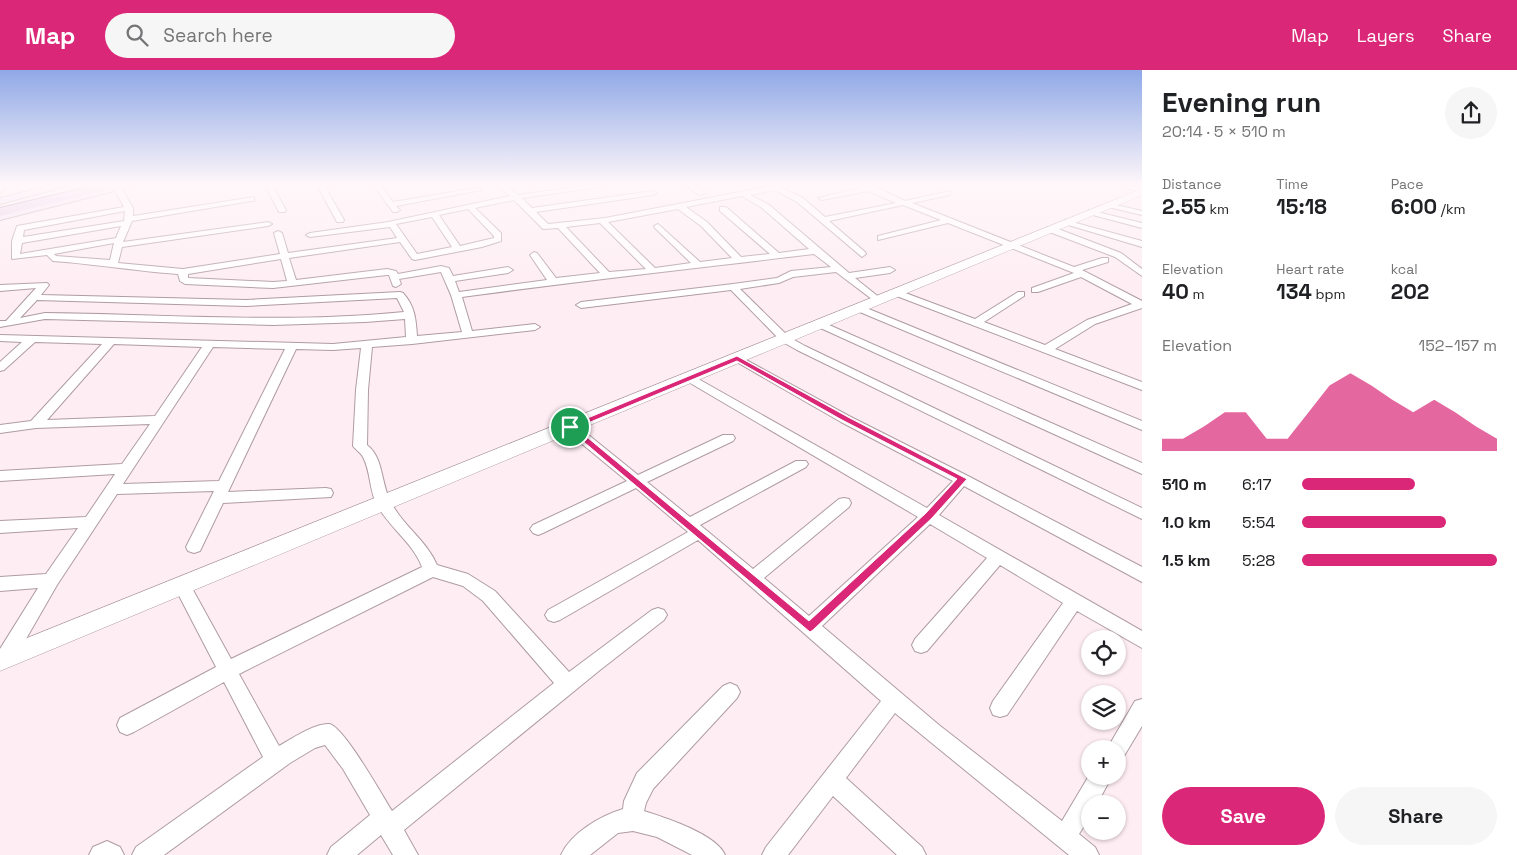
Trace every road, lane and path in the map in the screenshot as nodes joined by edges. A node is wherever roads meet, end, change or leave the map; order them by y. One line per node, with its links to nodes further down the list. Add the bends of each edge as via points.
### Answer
1 (128, 221): 30 (street)
2 (602, 221): 48 (street)
3 (49, 222): 29 (street, via 23,226)
4 (124, 222): 29 (street)
5 (439, 222): 33 (street)
6 (484, 222): 33 (street, via 499,237)
7 (541, 222): 22 (street)
8 (597, 222): 19 (street)
9 (700, 222): 40 (street)
10 (738, 222): 39 (street)
11 (783, 222): 34 (street)
12 (824, 222): 37 (street)
13 (944, 222): 26 (street)
14 (948, 222): 32 (street)
15 (1068, 222): 23 (street); 31 (street)
16 (1126, 222): 21 (street)
17 (268, 224): 30 (street)
18 (392, 224): 25 (street); 27 (street)
19 (560, 226): 22 (street); 53 (street)
20 (658, 226): 43 (street)
21 (1142, 226)
22 (546, 227): 28 (street, via 544,232)
23 (1050, 229): 32 (street); 44 (street, via 1113,252)
24 (278, 233): 38 (street)
25 (310, 235)
26 (881, 238)
27 (404, 239): 33 (street, via 414,257); 38 (street)
28 (548, 239)
29 (16, 241): 35 (street, via 14,257)
30 (119, 242): 35 (street); 42 (street)
31 (1142, 244)
32 (1010, 245): 50 (street); 61 (street)
33 (458, 249)
34 (816, 251): 39 (street); 51 (street)
35 (50, 252): 42 (street, via 53,258)
36 (534, 254): 56 (street)
37 (862, 254)
38 (284, 256): 49 (street); 57 (street)
39 (778, 256): 40 (street)
40 (739, 260): 43 (street)
41 (1105, 260): 50 (street)
42 (113, 262): 49 (street, via 121,267)
43 (698, 265): 48 (street)
44 (1132, 265): 45 (street); 52 (street)
45 (1142, 266)
46 (508, 270): 55 (street)
47 (890, 270): 51 (street)
48 (653, 271): 53 (street)
49 (183, 272): 57 (street, via 183,280 193,282)
50 (1078, 272): 60 (street); 68 (street)
51 (843, 273): 58 (street, via 791,274 779,280); 66 (street)
52 (1142, 273)
53 (607, 275): 56 (street)
54 (395, 277): 55 (street, via 441,269 446,270); 57 (street, via 392,273 383,272); 63 (street)
55 (450, 279): 64 (street)
56 (553, 282): 64 (street)
57 (292, 283)
58 (733, 287): 67 (street); 78 (street)
59 (0, 288): 65 (street, via 44,285)
60 (1035, 290)
61 (897, 293): 66 (street); 71 (street)
62 (1021, 294): 71 (street)
63 (397, 295): 65 (street, via 246,302); 70 (street, via 404,298)
64 (456, 295): 75 (street)
65 (35, 297): 73 (street)
66 (877, 300): 69 (street)
67 (581, 305)
68 (1142, 305): 84 (street, via 1091,322)
69 (859, 308): 72 (street); 91 (street)
70 (410, 315): 73 (street, via 296,322 45,316); 80 (street)
71 (977, 322): 84 (street)
72 (820, 324): 78 (street); 97 (street)
73 (3, 326)
74 (535, 327): 75 (street)
75 (468, 335): 80 (street)
76 (0, 338): 77 (street)
77 (32, 339): 79 (street); 86 (street)
78 (785, 339): 85 (street); 106 (street)
79 (111, 341): 81 (street); 90 (street)
80 (412, 341): 82 (street)
81 (208, 344): 83 (street); 89 (street)
82 (367, 345): 83 (street); 105 (street, via 360,446 370,456)
83 (292, 346): 102 (street)
84 (1047, 349): 88 (street)
85 (737, 358): 87 (street); 99 (street, via 845,419)
86 (0, 368)
87 (689, 378): 92 (street); 107 (street)
88 (1142, 386)
89 (159, 420): 90 (street); 96 (street)
90 (36, 424): 93 (street)
91 (1142, 426)
92 (570, 427): 100 (street); 105 (street)
93 (0, 429)
94 (728, 438): 100 (street)
95 (801, 464): 111 (street)
96 (125, 469): 98 (street); 101 (street)
97 (1142, 469)
98 (0, 476)
99 (963, 479): 107 (street); 115 (street)
100 (637, 482): 110 (street); 111 (street)
101 (113, 489): 102 (street); 108 (street)
102 (221, 492): 103 (street); 112 (street)
103 (326, 493)
104 (844, 503): 116 (street)
105 (383, 504): 114 (street); 119 (street)
106 (1142, 514)
107 (929, 516): 113 (street); 123 (street)
108 (90, 522): 109 (street); 117 (street)
109 (0, 527)
110 (538, 528)
111 (694, 529): 116 (street); 121 (street)
112 (194, 547)
113 (998, 556): 120 (street); 125 (street)
114 (431, 570): 127 (street, via 348,614); 128 (street, via 467,579 489,596)
115 (1142, 575)
116 (752, 579): 123 (street)
117 (51, 580): 118 (street); 126 (street)
118 (0, 584)
119 (182, 586): 126 (street); 127 (street)
120 (1074, 601): 124 (street); 131 (street)
121 (554, 615)
122 (658, 615): 128 (street)
123 (810, 627): 130 (street)
124 (1142, 640)
125 (921, 646)
126 (2, 659)
127 (228, 670): 133 (street); 135 (street)
128 (568, 685): 139 (street)
129 (730, 692): 138 (street, via 645,781 635,801)
130 (894, 699): 136 (street); 140 (street)
131 (1000, 708)
132 (1142, 708): 134 (street)
133 (127, 725)
134 (1122, 740)
135 (276, 761): 139 (street, via 309,740 329,734 346,755); 143 (street)
136 (831, 779): 148 (street); 149 (street)
137 (1096, 785): 140 (street)
138 (632, 820): 146 (street, via 612,824); 147 (street, via 654,825)
139 (387, 822): 144 (street); 145 (street)
140 (1065, 837): 150 (street)
141 (101, 855): 142 (street)
142 (112, 855)
143 (144, 855)
144 (339, 855)
145 (406, 855)
146 (574, 855)
147 (713, 855)
148 (774, 855)
149 (914, 855)
150 (1087, 855)

